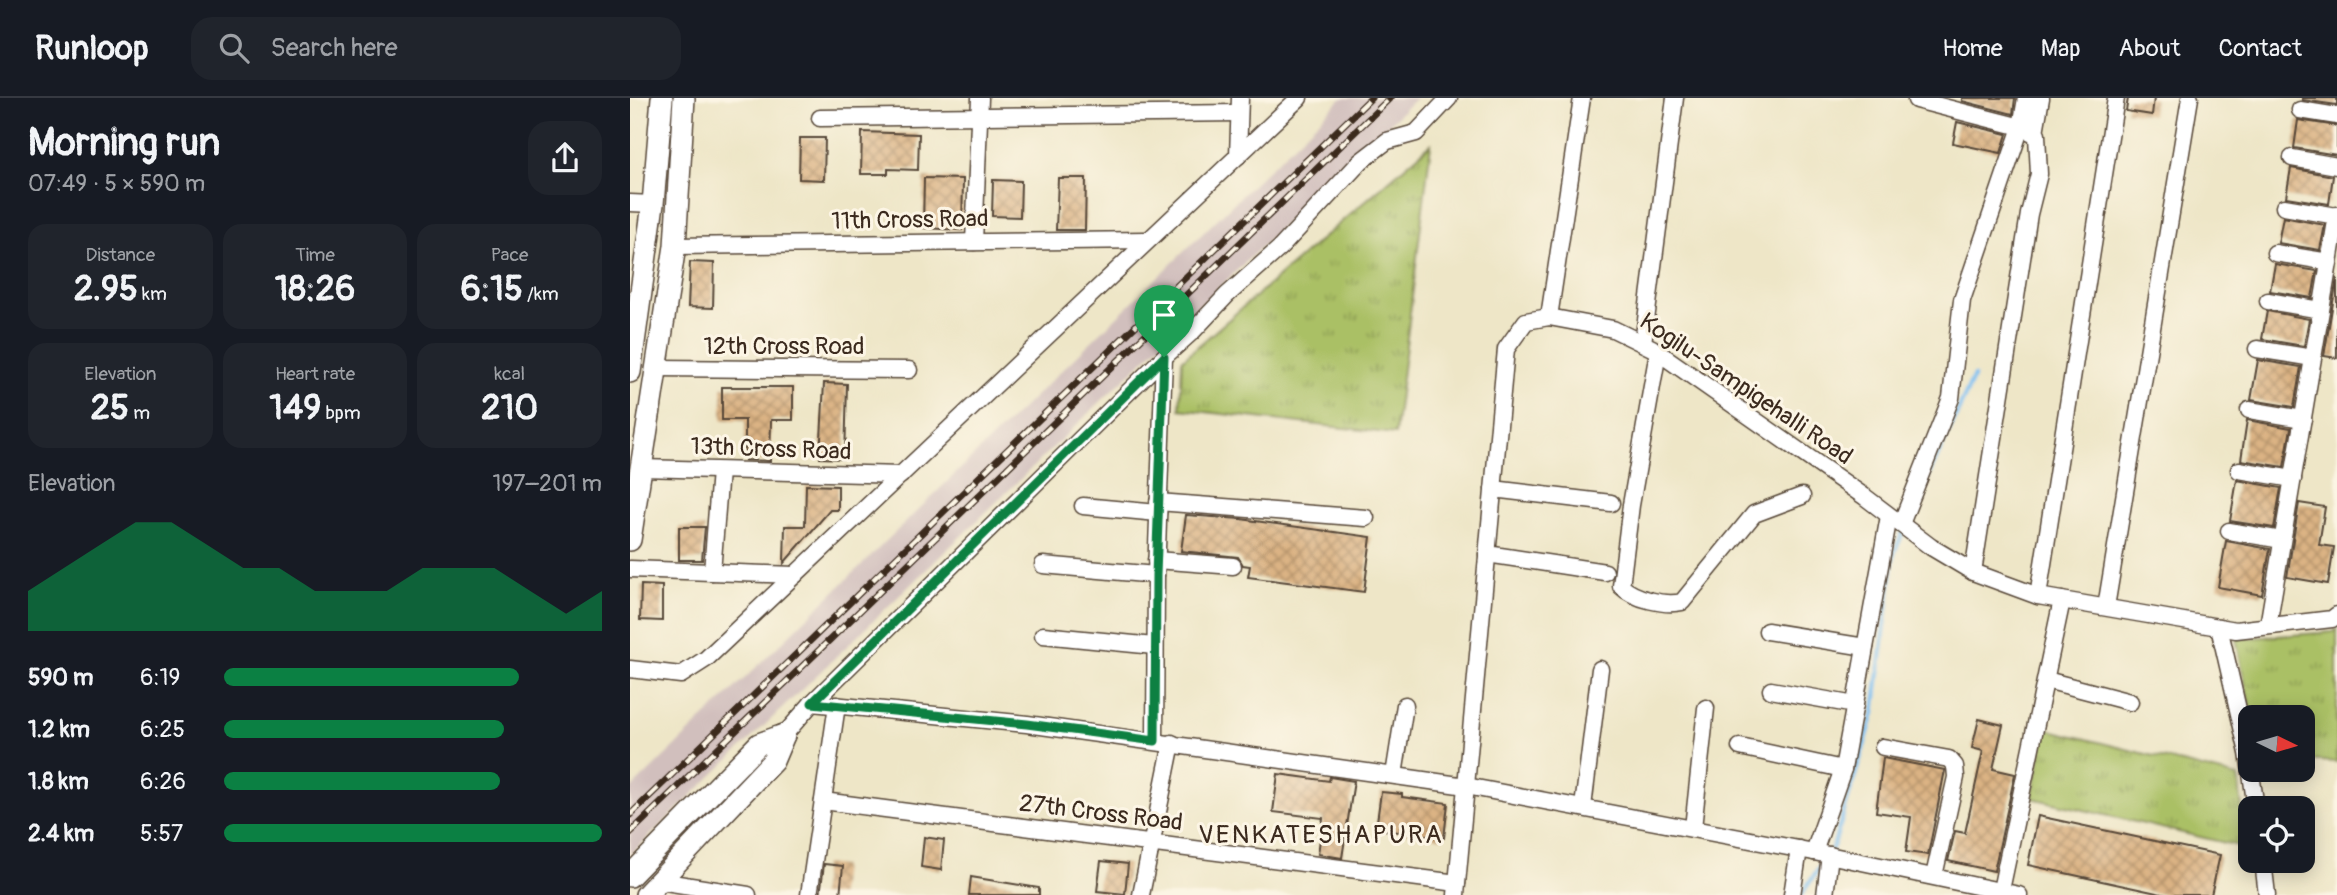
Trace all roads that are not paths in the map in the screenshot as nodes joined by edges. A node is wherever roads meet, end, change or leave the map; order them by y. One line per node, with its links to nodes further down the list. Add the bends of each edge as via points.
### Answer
1 (662, 98): 23 (main road)
2 (684, 98): 28 (main road)
3 (980, 98): 15 (street)
4 (1299, 98): 19 (street)
5 (1449, 98): 37 (street, via 1416,133 1387,141 1361,161 1280,248)
6 (1582, 98): 34 (street)
7 (1675, 98): 35 (street)
8 (2026, 98): 18 (street)
9 (2041, 98): 18 (street)
10 (2116, 98): 68 (street)
11 (2190, 98): 70 (street)
12 (1916, 100): 18 (street)
13 (1240, 105): 15 (street); 19 (street)
14 (2300, 110): 16 (street)
15 (980, 116): 17 (street); 27 (street)
16 (2337, 116)
17 (820, 118)
18 (2028, 130): 55 (street, via 1962,300 1951,398); 66 (street, via 2037,135 2039,174)
19 (1238, 156): 26 (street)
20 (2292, 158): 21 (street)
21 (2337, 166)
22 (630, 203): 23 (street)
23 (653, 204): 31 (main road)
24 (2284, 207): 25 (street)
25 (2337, 215): 30 (street)
26 (1147, 240): 27 (street, 11th Cross Road); 47 (street)
27 (974, 242): 28 (street, 11th Cross Road)
28 (675, 246): 39 (main road)
29 (2275, 253): 30 (street)
30 (2329, 262): 33 (street)
31 (635, 292): 41 (main road)
32 (2268, 301): 33 (street)
33 (2321, 310): 38 (street)
34 (1549, 317): 35 (street, Kogilu-Sampigehalli Road, via 1613,329); 49 (street, via 1526,321 1506,348)
35 (1650, 347): 50 (street, via 1621,586 1628,593 1672,604 1682,602 1754,514); 55 (street, Kogilu-Sampigehalli Road)
36 (2257, 349): 38 (street)
37 (1164, 357): 53 (street); 83 (street)
38 (2313, 358): 43 (street)
39 (657, 368): 40 (street, 12th Cross Road); 44 (main road)
40 (909, 370)
41 (630, 371)
42 (2249, 410): 43 (street)
43 (2303, 419): 48 (street)
44 (641, 468): 46 (street, 13th Cross Road); 57 (main road)
45 (2239, 470): 48 (street)
46 (720, 471): 47 (street, 13th Cross Road); 64 (street)
47 (901, 475): 67 (street)
48 (2293, 479): 58 (street)
49 (1493, 489): 51 (street); 59 (street)
50 (1802, 496)
51 (1611, 503)
52 (1083, 506): 53 (street)
53 (1158, 508): 54 (street); 62 (street)
54 (1366, 518)
55 (1901, 524): 66 (street, Kogilu-Sampigehalli Road); 77 (street)
56 (2229, 531): 58 (street)
57 (630, 540)
58 (2282, 540): 72 (street)
59 (1487, 554): 65 (street); 94 (street)
60 (1043, 565): 62 (street)
61 (1233, 566): 62 (street)
62 (1156, 568): 76 (street)
63 (630, 569): 64 (street)
64 (712, 572): 67 (street)
65 (1605, 572)
66 (1973, 572): 68 (street, Kogilu-Sampigehalli Road)
67 (795, 575): 79 (street, via 706,659 681,675)
68 (2038, 596): 69 (street, Kogilu-Sampigehalli Road)
69 (2062, 600): 70 (street, Kogilu-Sampigehalli Road); 80 (street)
70 (2106, 607): 73 (street, Kogilu-Sampigehalli Road)
71 (2337, 615): 72 (street, Kogilu-Sampigehalli Road)
72 (2268, 626): 73 (street, Kogilu-Sampigehalli Road)
73 (2219, 627): 95 (street)
74 (1767, 631): 77 (street)
75 (1043, 635): 76 (street)
76 (1154, 646): 89 (street)
77 (1865, 647): 86 (street)
78 (1600, 668): 97 (street)
79 (630, 669)
80 (2046, 680): 82 (street); 106 (street)
81 (1771, 690): 86 (street)
82 (2130, 702)
83 (812, 703): 84 (street); 88 (street)
84 (837, 705): 89 (street); 96 (street)
85 (1405, 705): 93 (street)
86 (1855, 705): 92 (street)
87 (1706, 708): 98 (street)
88 (784, 735): 102 (main road, via 759,744); 104 (main road, via 773,761)
89 (1163, 742): 93 (street); 99 (street)
90 (1740, 747): 92 (street)
91 (1883, 747): 103 (street, via 1949,759 1955,766)
92 (1843, 769): 100 (street)
93 (1394, 775): 94 (street)
94 (1466, 786): 97 (street); 105 (street)
95 (2254, 796)
96 (823, 801): 99 (street, 27th Cross Road); 108 (street)
97 (1583, 807): 98 (street)
98 (1693, 828): 100 (street)
99 (1151, 842): 105 (street, 27th Cross Road); 109 (street)
100 (1819, 853): 103 (street); 110 (street); 111 (street)
101 (2264, 873): 113 (street)
102 (630, 876)
103 (1934, 876): 106 (street)
104 (652, 888): 107 (street)
105 (1456, 889)
106 (2001, 893): 112 (street)
107 (748, 895)
108 (809, 895)
109 (1141, 895)
110 (1792, 895)
111 (1825, 895)
112 (2019, 895)
113 (2267, 895)

